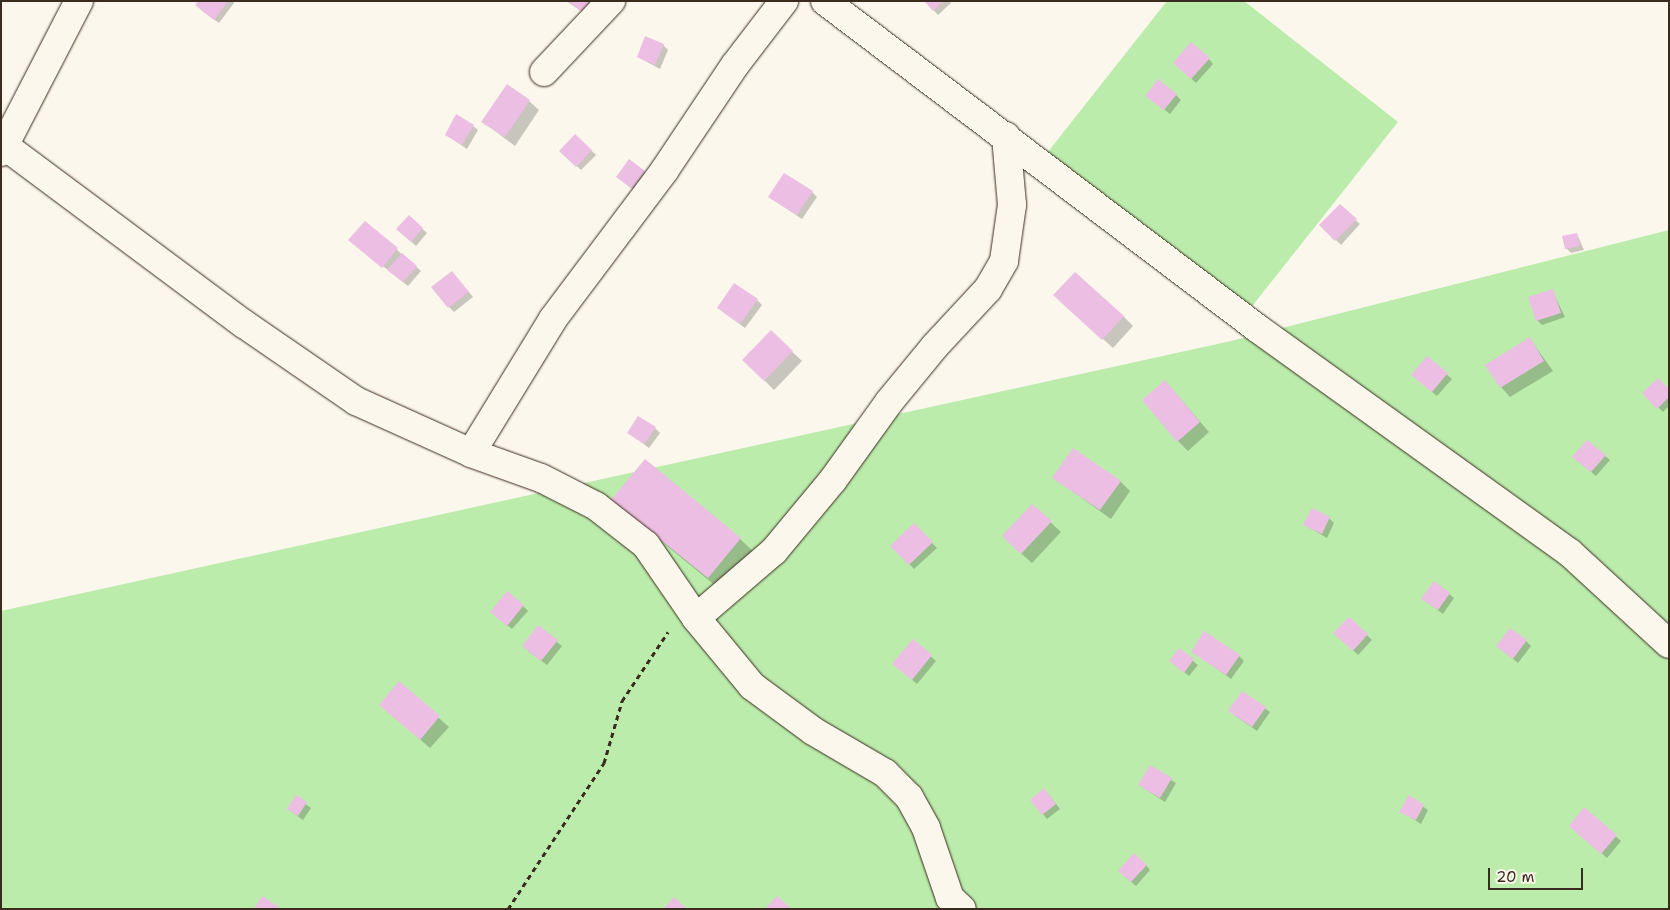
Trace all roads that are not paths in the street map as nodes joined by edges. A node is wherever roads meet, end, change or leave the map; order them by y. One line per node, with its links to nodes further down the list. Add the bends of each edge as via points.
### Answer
1 (78, 1): 7 (street)
2 (611, 1): 5 (street)
3 (784, 1): 8 (street, via 553,319)
4 (825, 1): 6 (street)
5 (544, 72)
6 (1006, 136): 9 (street, via 1012,205 1004,261 988,289 929,353 833,480 774,551); 10 (street, via 1257,328 1570,553)
7 (3, 149): 8 (street, via 356,401)
8 (471, 453): 9 (street, via 540,478 596,506 646,545)
9 (692, 611): 11 (street, via 752,686 813,730 884,773 909,797 926,828 950,898)
10 (1665, 634)
11 (962, 909)

